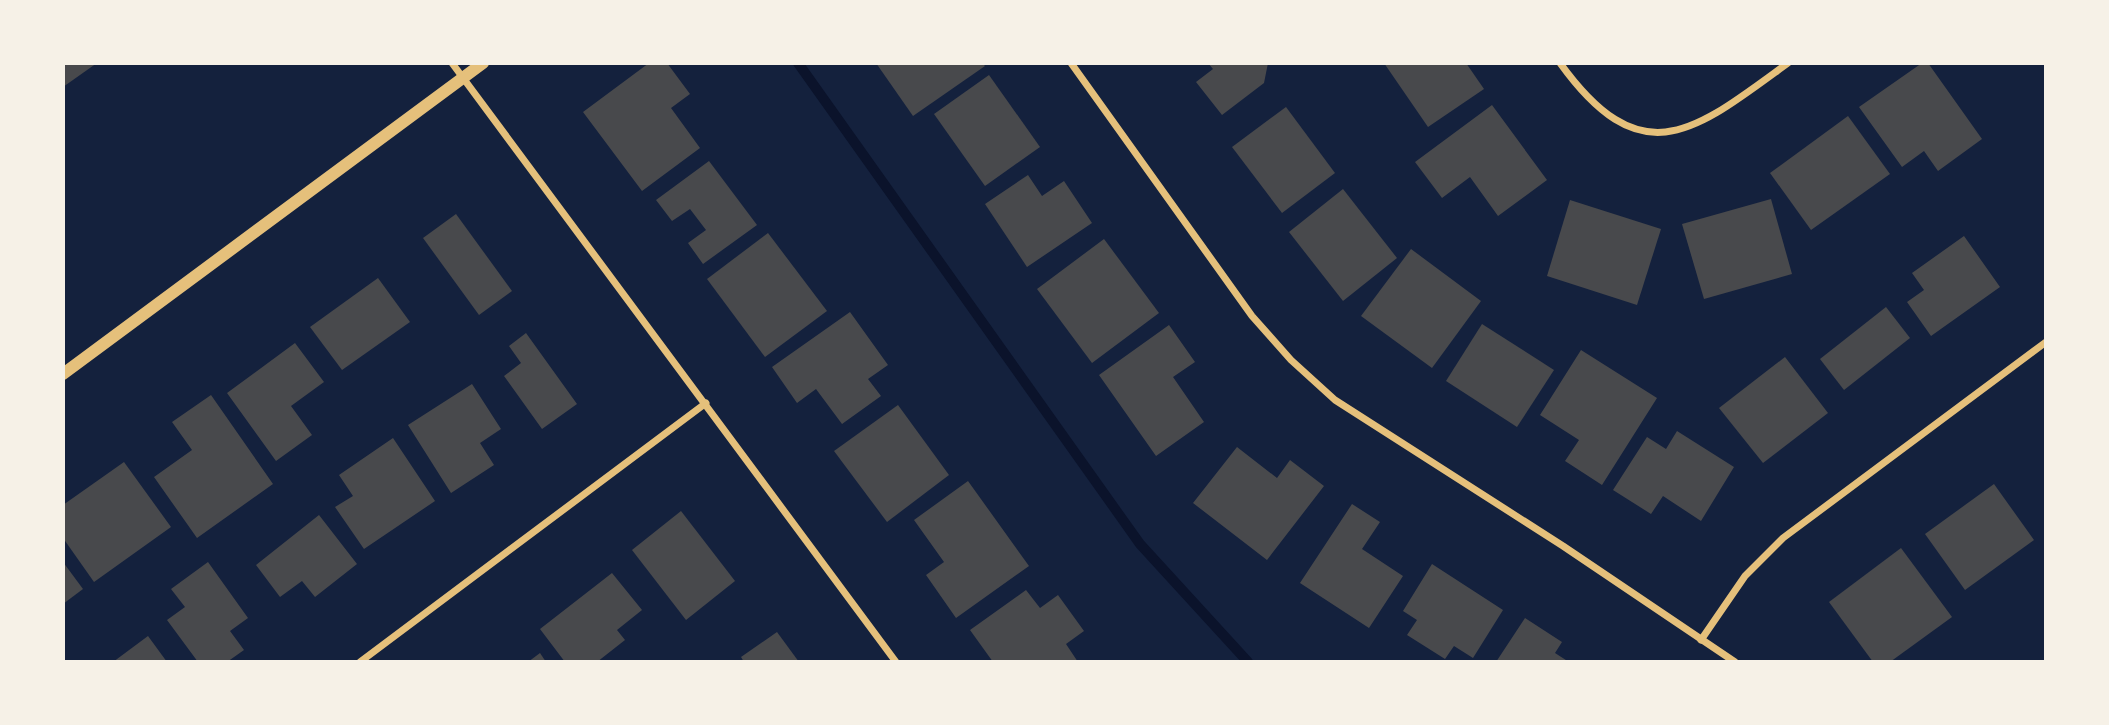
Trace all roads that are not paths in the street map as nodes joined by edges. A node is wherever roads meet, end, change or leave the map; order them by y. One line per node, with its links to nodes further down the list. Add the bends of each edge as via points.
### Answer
1 (452, 63): 6 (street)
2 (483, 63): 6 (street)
3 (1071, 63): 10 (street, via 1252,316 1291,360 1335,400)
4 (1560, 63): 5 (street, via 1581,93 1615,120 1649,133 1684,130 1719,113)
5 (1788, 63)
6 (463, 78): 8 (street); 9 (street)
7 (2046, 342): 10 (street, via 1783,538 1745,576)
8 (63, 374)
9 (706, 402): 11 (street); 12 (street)
10 (1701, 640): 13 (street)
11 (360, 662)
12 (896, 662)
13 (1735, 662)

